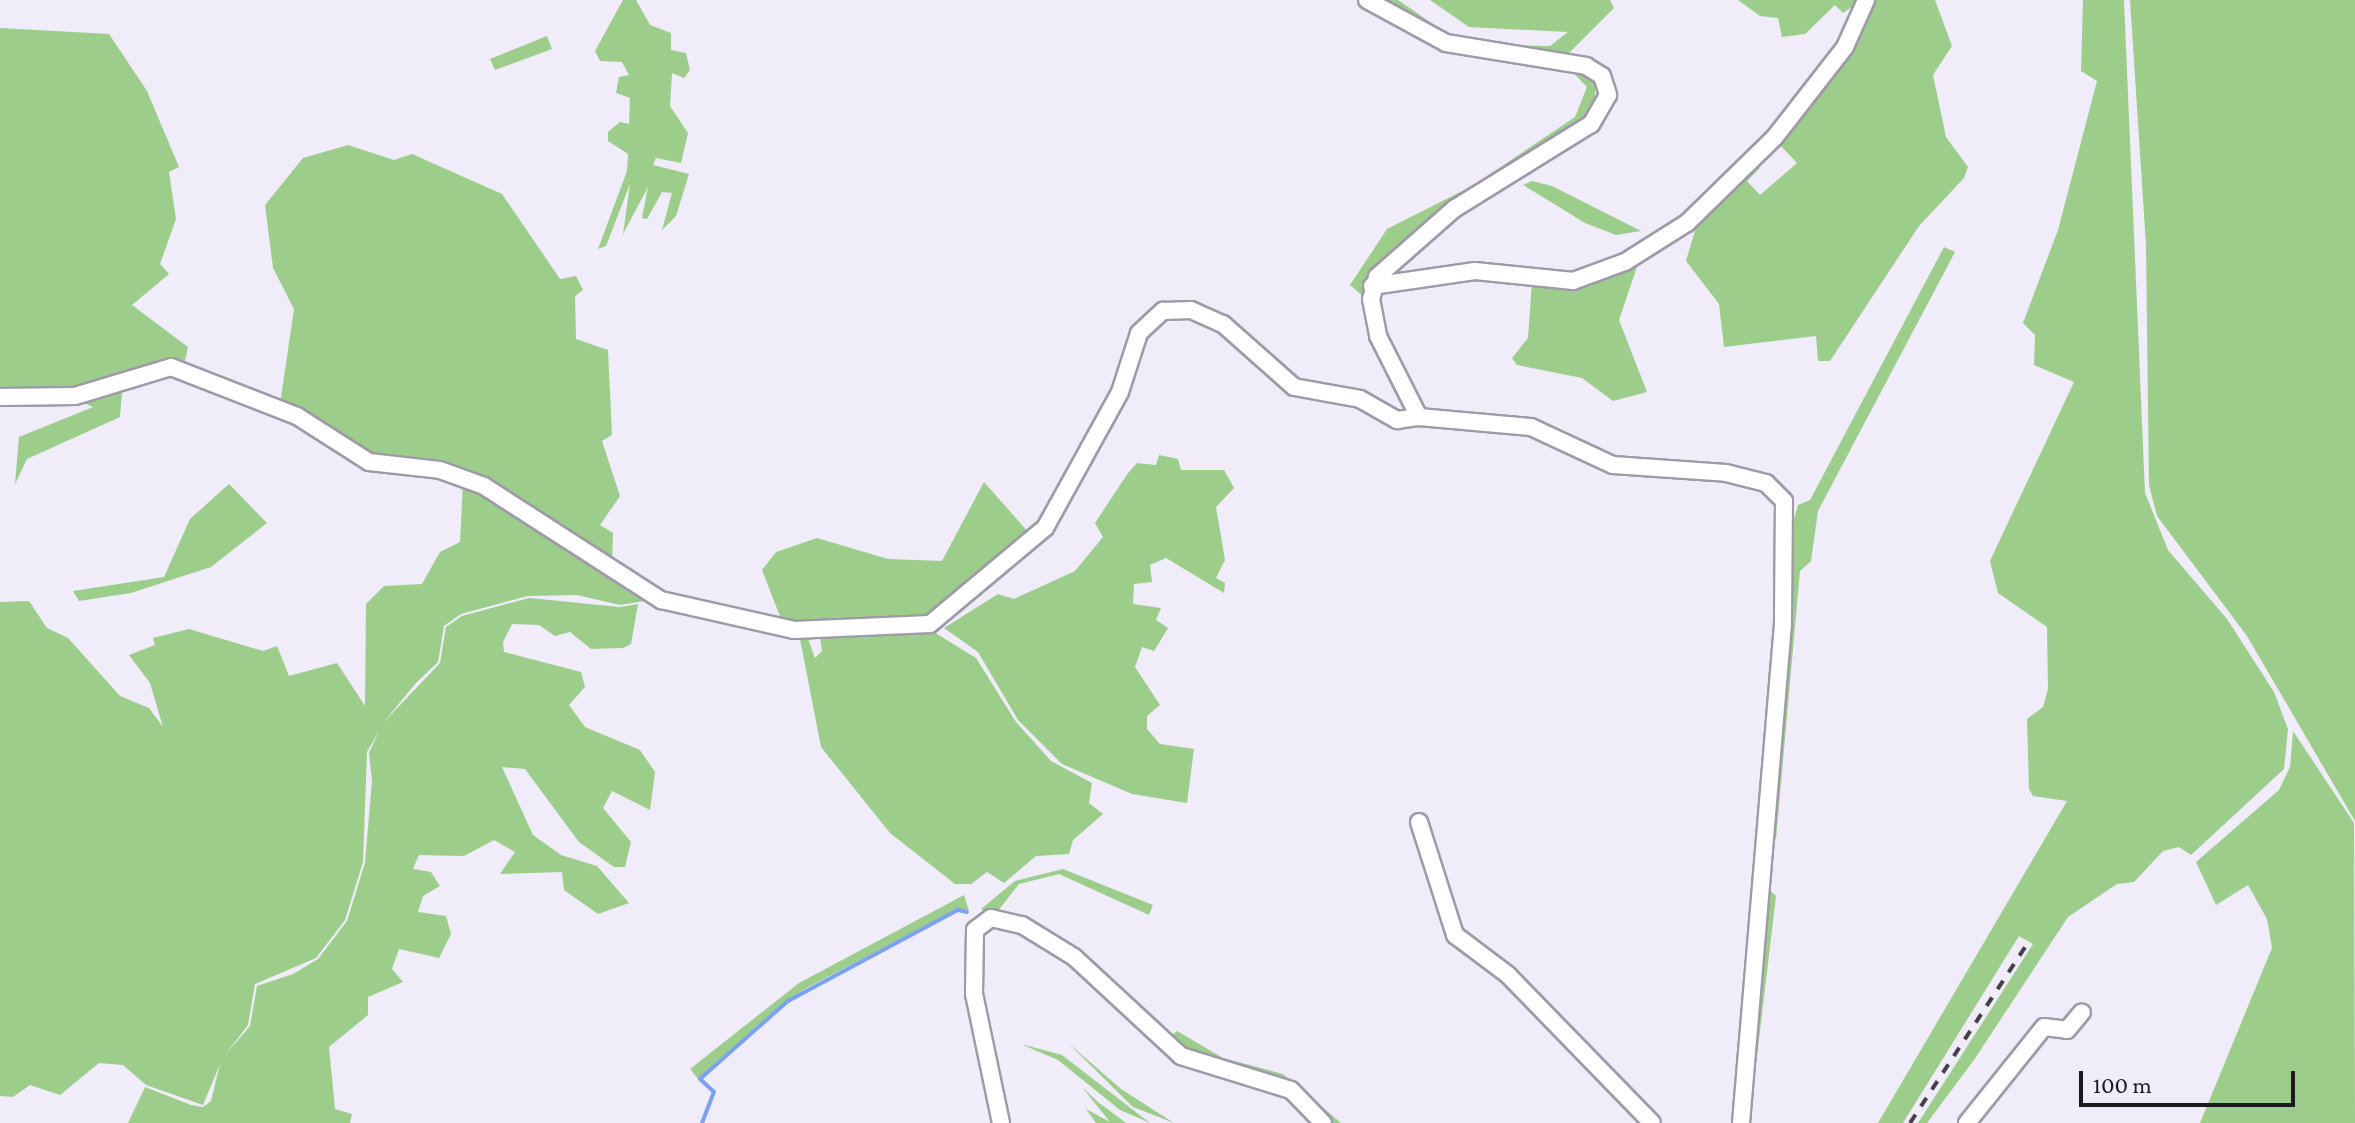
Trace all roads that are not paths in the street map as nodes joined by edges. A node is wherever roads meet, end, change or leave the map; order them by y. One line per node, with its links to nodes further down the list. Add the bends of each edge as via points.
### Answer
1 (1367, 0): 3 (street, via 1446,43 1586,66 1602,76 1608,95 1591,124 1454,209)
2 (1866, 0): 3 (street, via 1845,47 1775,137 1687,223 1625,262 1573,281 1475,271)
3 (1372, 286): 5 (street, via 1378,336)
4 (0, 397): 5 (street, via 75,396 171,367 297,416 369,462 440,470 484,486 661,600 794,630 930,624 1045,528 1110,413 1139,333 1163,311 1191,310 1223,324 1294,387 1360,399 1397,420)
5 (1419, 417): 11 (street, via 1531,427 1613,465 1726,473 1780,490 1783,624)
6 (1419, 822): 10 (street, via 1455,935 1508,975)
7 (2082, 1012): 12 (street, via 2067,1030 2044,1027)
8 (1001, 1123): 9 (street, via 974,994 975,930 991,918 1022,925 1074,957 1181,1056 1291,1090)
9 (1323, 1123)
10 (1652, 1123)
11 (1741, 1123)
12 (1967, 1123)

